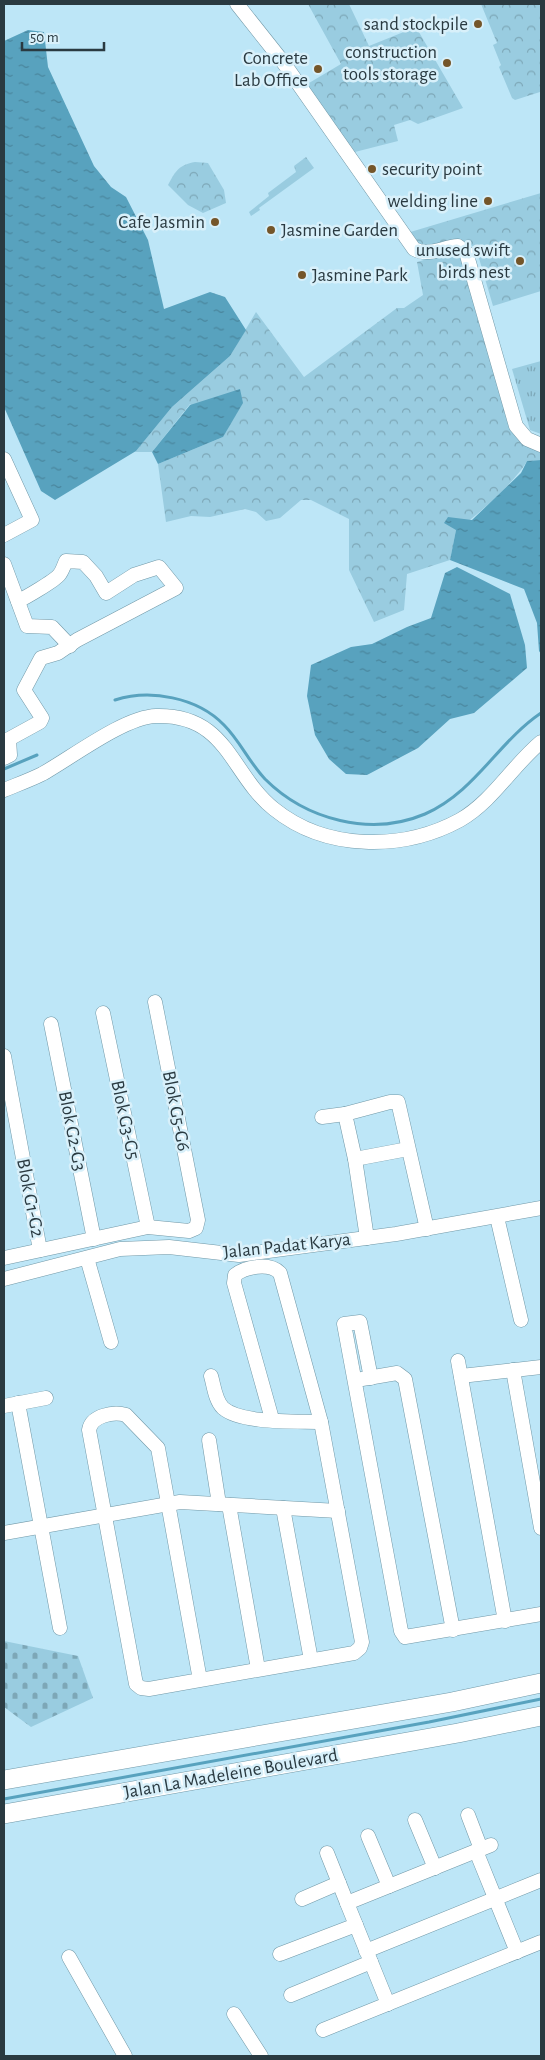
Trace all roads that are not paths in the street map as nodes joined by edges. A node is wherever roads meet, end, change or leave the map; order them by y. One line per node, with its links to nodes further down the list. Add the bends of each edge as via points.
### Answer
1 (237, 4): 2 (street, via 283,62 414,249 430,253 458,246 466,252 516,426 526,439)
2 (541, 445)
3 (4, 459): 4 (street, via 32,520)
4 (4, 535)
5 (4, 564): 6 (street)
6 (18, 600): 7 (street, via 27,626 52,627); 7 (street, via 32,595 60,575 66,560 83,562 106,593 134,575 159,567 176,588)
7 (70, 646): 9 (street, via 58,654 41,658 24,690 42,718 9,739 10,755)
8 (541, 742): 10 (street, via 522,758 487,799 461,819 427,834 395,840 361,842 329,837 274,810 254,789 218,738 198,725 174,717 153,716 125,726 41,774)
9 (4, 758)
10 (4, 790)
11 (155, 1002): 21 (street, Blok G5-G6, via 198,1220 196,1228 189,1231)
12 (103, 1013): 21 (street, Blok G3-G5)
13 (51, 1024): 24 (street, Blok G2-G3)
14 (4, 1056): 25 (street, Blok G1-G2)
15 (345, 1114): 16 (street); 17 (street, via 398,1102); 18 (street)
16 (322, 1117)
17 (408, 1149): 18 (street); 22 (street)
18 (356, 1159): 23 (street)
19 (541, 1208): 20 (street, Jalan Padat Karya)
20 (497, 1217): 22 (street, Jalan Padat Karya); 29 (street)
21 (148, 1228): 24 (street)
22 (427, 1229): 23 (street, Jalan Padat Karya)
23 (367, 1238): 27 (street, Jalan Padat Karya, via 239,1255 155,1247 120,1249)
24 (94, 1239): 25 (street)
25 (40, 1250): 26 (street)
26 (4, 1258)
27 (87, 1258): 28 (street, Jalan Padat Karya); 30 (street)
28 (4, 1279)
29 (521, 1320)
30 (111, 1342)
31 (458, 1361): 35 (street)
32 (541, 1367): 33 (street)
33 (513, 1370): 35 (street); 49 (street)
34 (211, 1376): 40 (street, via 223,1408 242,1417)
35 (461, 1376): 52 (street)
36 (370, 1378): 37 (street); 37 (street, via 360,1322 344,1324); 54 (street, via 397,1373 405,1379)
37 (356, 1380): 54 (street, via 401,1631 405,1637 411,1637)
38 (46, 1398): 39 (street)
39 (11, 1404): 48 (street)
40 (272, 1419): 41 (street); 41 (street, via 234,1283 235,1275 242,1269 270,1267 280,1273)
41 (321, 1422): 46 (street)
42 (210, 1440): 44 (street)
43 (168, 1504): 44 (street); 47 (street); 47 (street, via 158,1448 126,1415 94,1419 90,1430); 57 (street)
44 (224, 1504): 45 (street); 56 (street)
45 (283, 1508): 46 (street); 55 (street)
46 (338, 1512): 55 (street, via 362,1642 354,1653)
47 (105, 1515): 48 (street); 57 (street, via 136,1684 149,1689)
48 (41, 1526): 50 (street); 53 (street)
49 (541, 1528)
50 (4, 1533)
51 (541, 1614): 52 (street)
52 (505, 1621): 54 (street)
53 (60, 1628)
54 (453, 1630)
55 (311, 1660): 56 (street)
56 (258, 1669): 57 (street)
57 (200, 1680)
58 (541, 1683): 59 (street, Jalan La Madeleine Boulevard)
59 (452, 1702): 61 (street); 62 (street, Jalan La Madeleine Boulevard)
60 (541, 1716): 61 (street, Jalan La Madeleine Boulevard)
61 (458, 1734): 63 (street, Jalan La Madeleine Boulevard)
62 (4, 1780)
63 (4, 1814)
64 (468, 1815): 67 (street)
65 (415, 1820): 69 (street)
66 (368, 1836): 72 (street)
67 (483, 1848): 69 (street); 74 (street)
68 (327, 1853): 71 (street)
69 (435, 1868): 72 (street)
70 (541, 1880): 74 (street)
71 (339, 1882): 73 (street); 75 (street)
72 (389, 1886): 75 (street)
73 (302, 1898)
74 (495, 1898): 78 (street); 80 (street)
75 (347, 1903): 76 (street)
76 (356, 1925): 79 (street); 80 (street)
77 (541, 1942): 78 (street)
78 (517, 1952): 83 (street)
79 (280, 1954)
80 (369, 1956): 82 (street); 83 (street)
81 (69, 1957): 86 (street)
82 (291, 1995)
83 (388, 2004): 85 (street)
84 (234, 2014): 87 (street)
85 (323, 2030)
86 (125, 2056)
87 (261, 2056)

